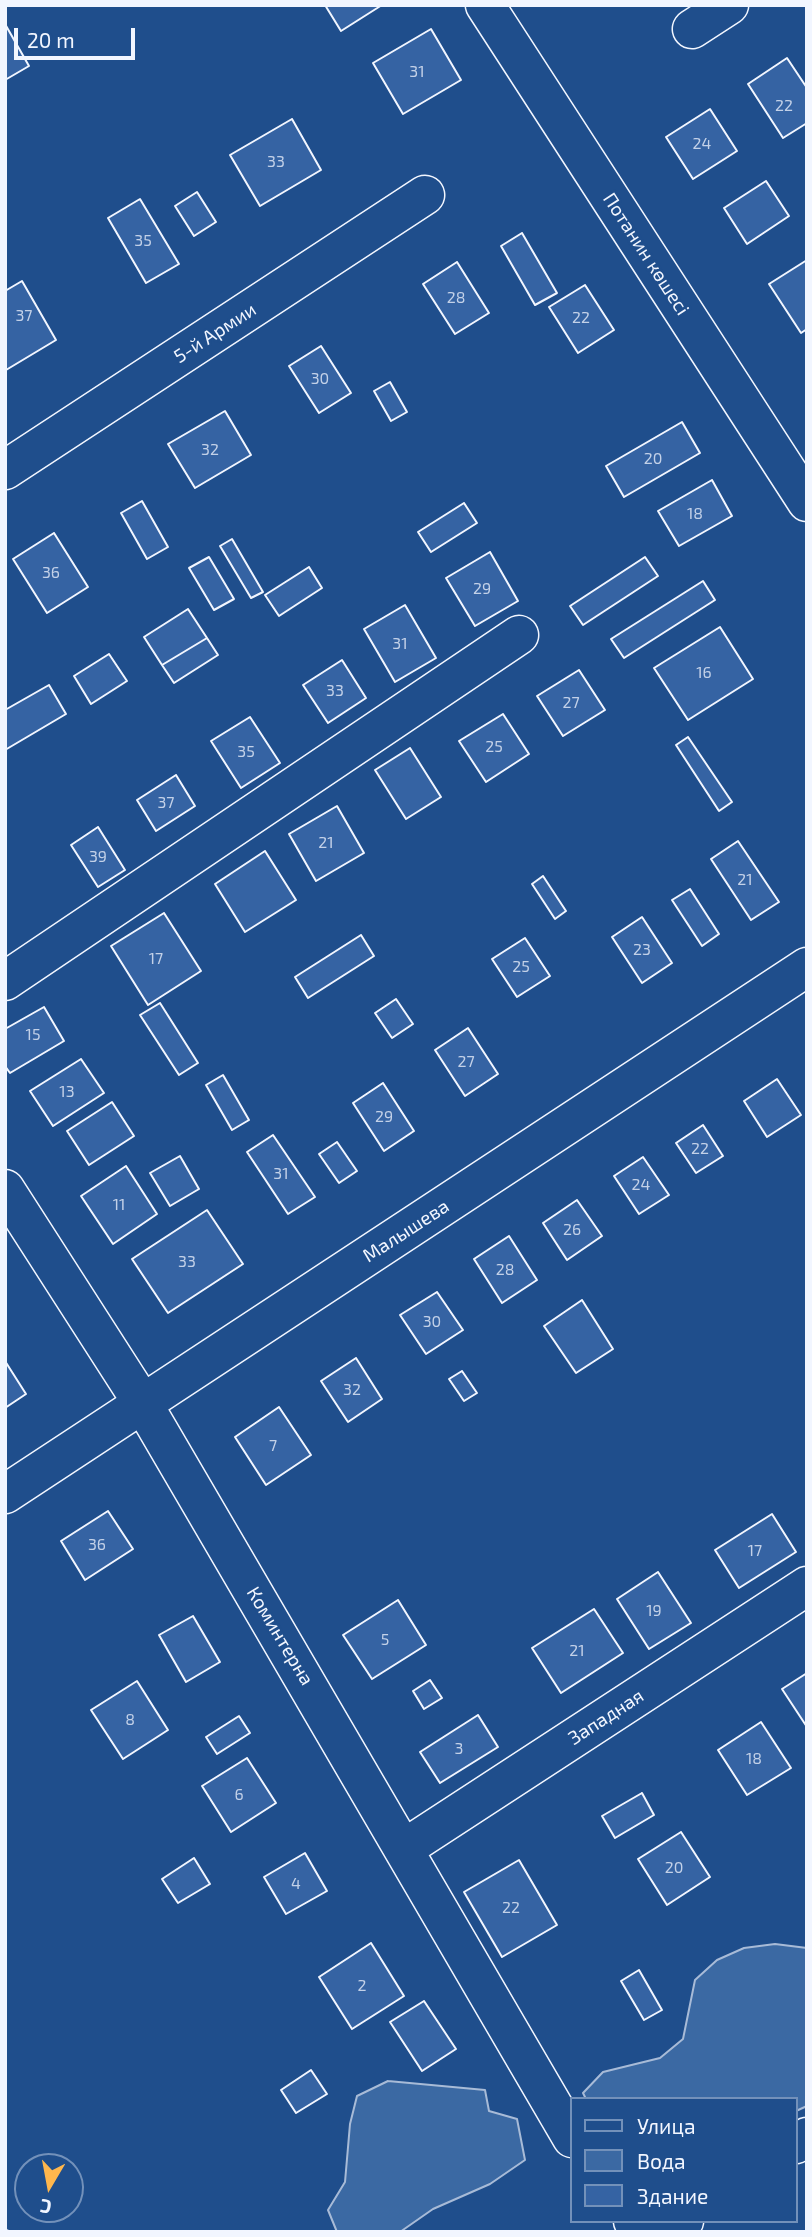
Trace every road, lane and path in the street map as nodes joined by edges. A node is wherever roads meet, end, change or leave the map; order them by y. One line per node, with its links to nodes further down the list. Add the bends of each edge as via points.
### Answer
1 (485, 5): 6 (street, Потанин көшесі)
2 (729, 5): 3 (street)
3 (692, 29)
4 (425, 195): 5 (street, 5-й Армии)
5 (5, 470)
6 (807, 502)
7 (519, 635): 9 (street)
8 (807, 967): 11 (street, Малышева)
9 (5, 981)
10 (5, 1189): 11 (street, Коминтерна)
11 (143, 1404): 12 (street, Малышева); 14 (street, Коминтерна)
12 (5, 1494)
13 (807, 1586): 14 (street, Западная)
14 (405, 1848): 15 (street, Коминтерна)
15 (570, 2134)

